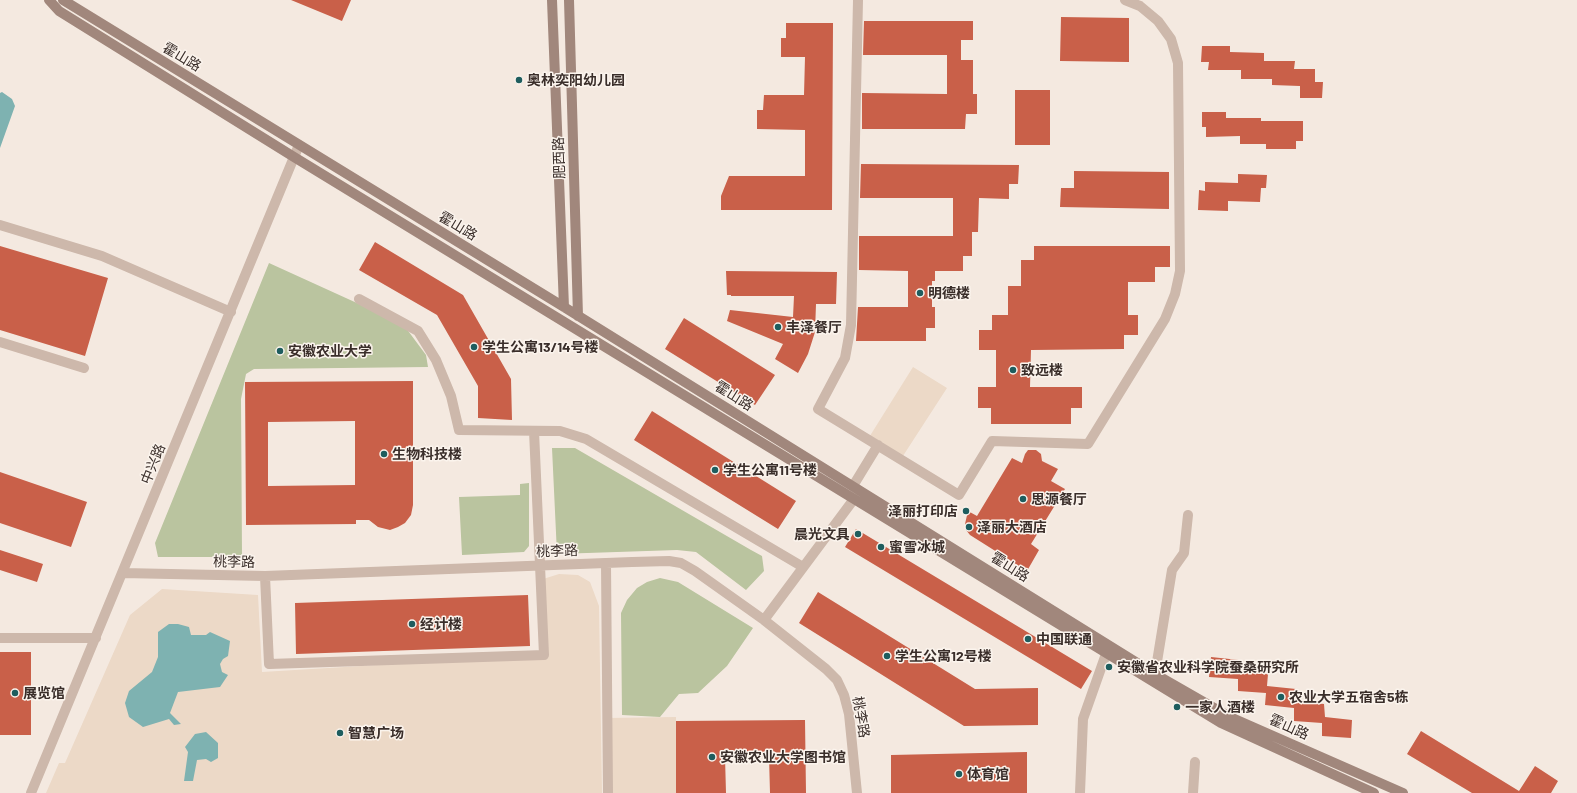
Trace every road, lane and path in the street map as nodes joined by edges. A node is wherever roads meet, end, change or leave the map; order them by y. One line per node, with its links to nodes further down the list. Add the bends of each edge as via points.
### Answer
1 (49, 0): 8 (main road, 霍山路, via 59,11)
2 (63, 0): 7 (main road, 霍山路)
3 (552, 0): 11 (main road, 肥西路)
4 (569, 0): 13 (main road, 肥西路)
5 (858, 0): 17 (street, via 851,325 845,358 818,409)
6 (1125, 0): 17 (street, via 1140,6 1158,20 1171,39 1178,63 1180,271 1175,294 1165,319 1088,444 992,441 959,495)
7 (299, 145): 8 (street, 中兴路); 11 (main road, 霍山路)
8 (294, 157): 12 (street, 中兴路); 19 (main road, 霍山路)
9 (0, 225): 12 (street, via 102,256)
10 (359, 299): 16 (street, via 418,331 436,360 451,396 459,430)
11 (564, 307): 13 (main road, 霍山路)
12 (231, 312): 24 (street, 中兴路)
13 (578, 316): 18 (main road, 霍山路)
14 (0, 342): 15 (street)
15 (84, 368)
16 (534, 431): 22 (street); 23 (street, via 560,431 586,439)
17 (878, 445): 18 (street)
18 (853, 486): 30 (main road, 霍山路)
19 (854, 499): 23 (street); 29 (main road, 霍山路)
20 (1188, 515): 30 (street, via 1184,553 1172,570)
21 (606, 563): 22 (street, 桃李路); 26 (street, 桃李路, via 681,563); 33 (street)
22 (539, 566): 25 (street, 桃李路); 25 (street, via 544,655 269,664)
23 (803, 567): 26 (street)
24 (123, 573): 25 (street, 桃李路); 28 (street, 中兴路)
25 (265, 576)
26 (764, 620): 34 (street, 桃李路, via 837,680 849,714)
27 (0, 638): 28 (street)
28 (96, 638): 32 (street, 中兴路)
29 (1106, 654): 35 (street, via 1083,719); 37 (main road, 霍山路, via 1220,723)
30 (1155, 674): 38 (main road, 霍山路, via 1230,717)
31 (1195, 762): 36 (street)
32 (31, 793)
33 (608, 793)
34 (858, 793)
35 (1080, 793)
36 (1193, 793)
37 (1374, 793)
38 (1403, 793)

